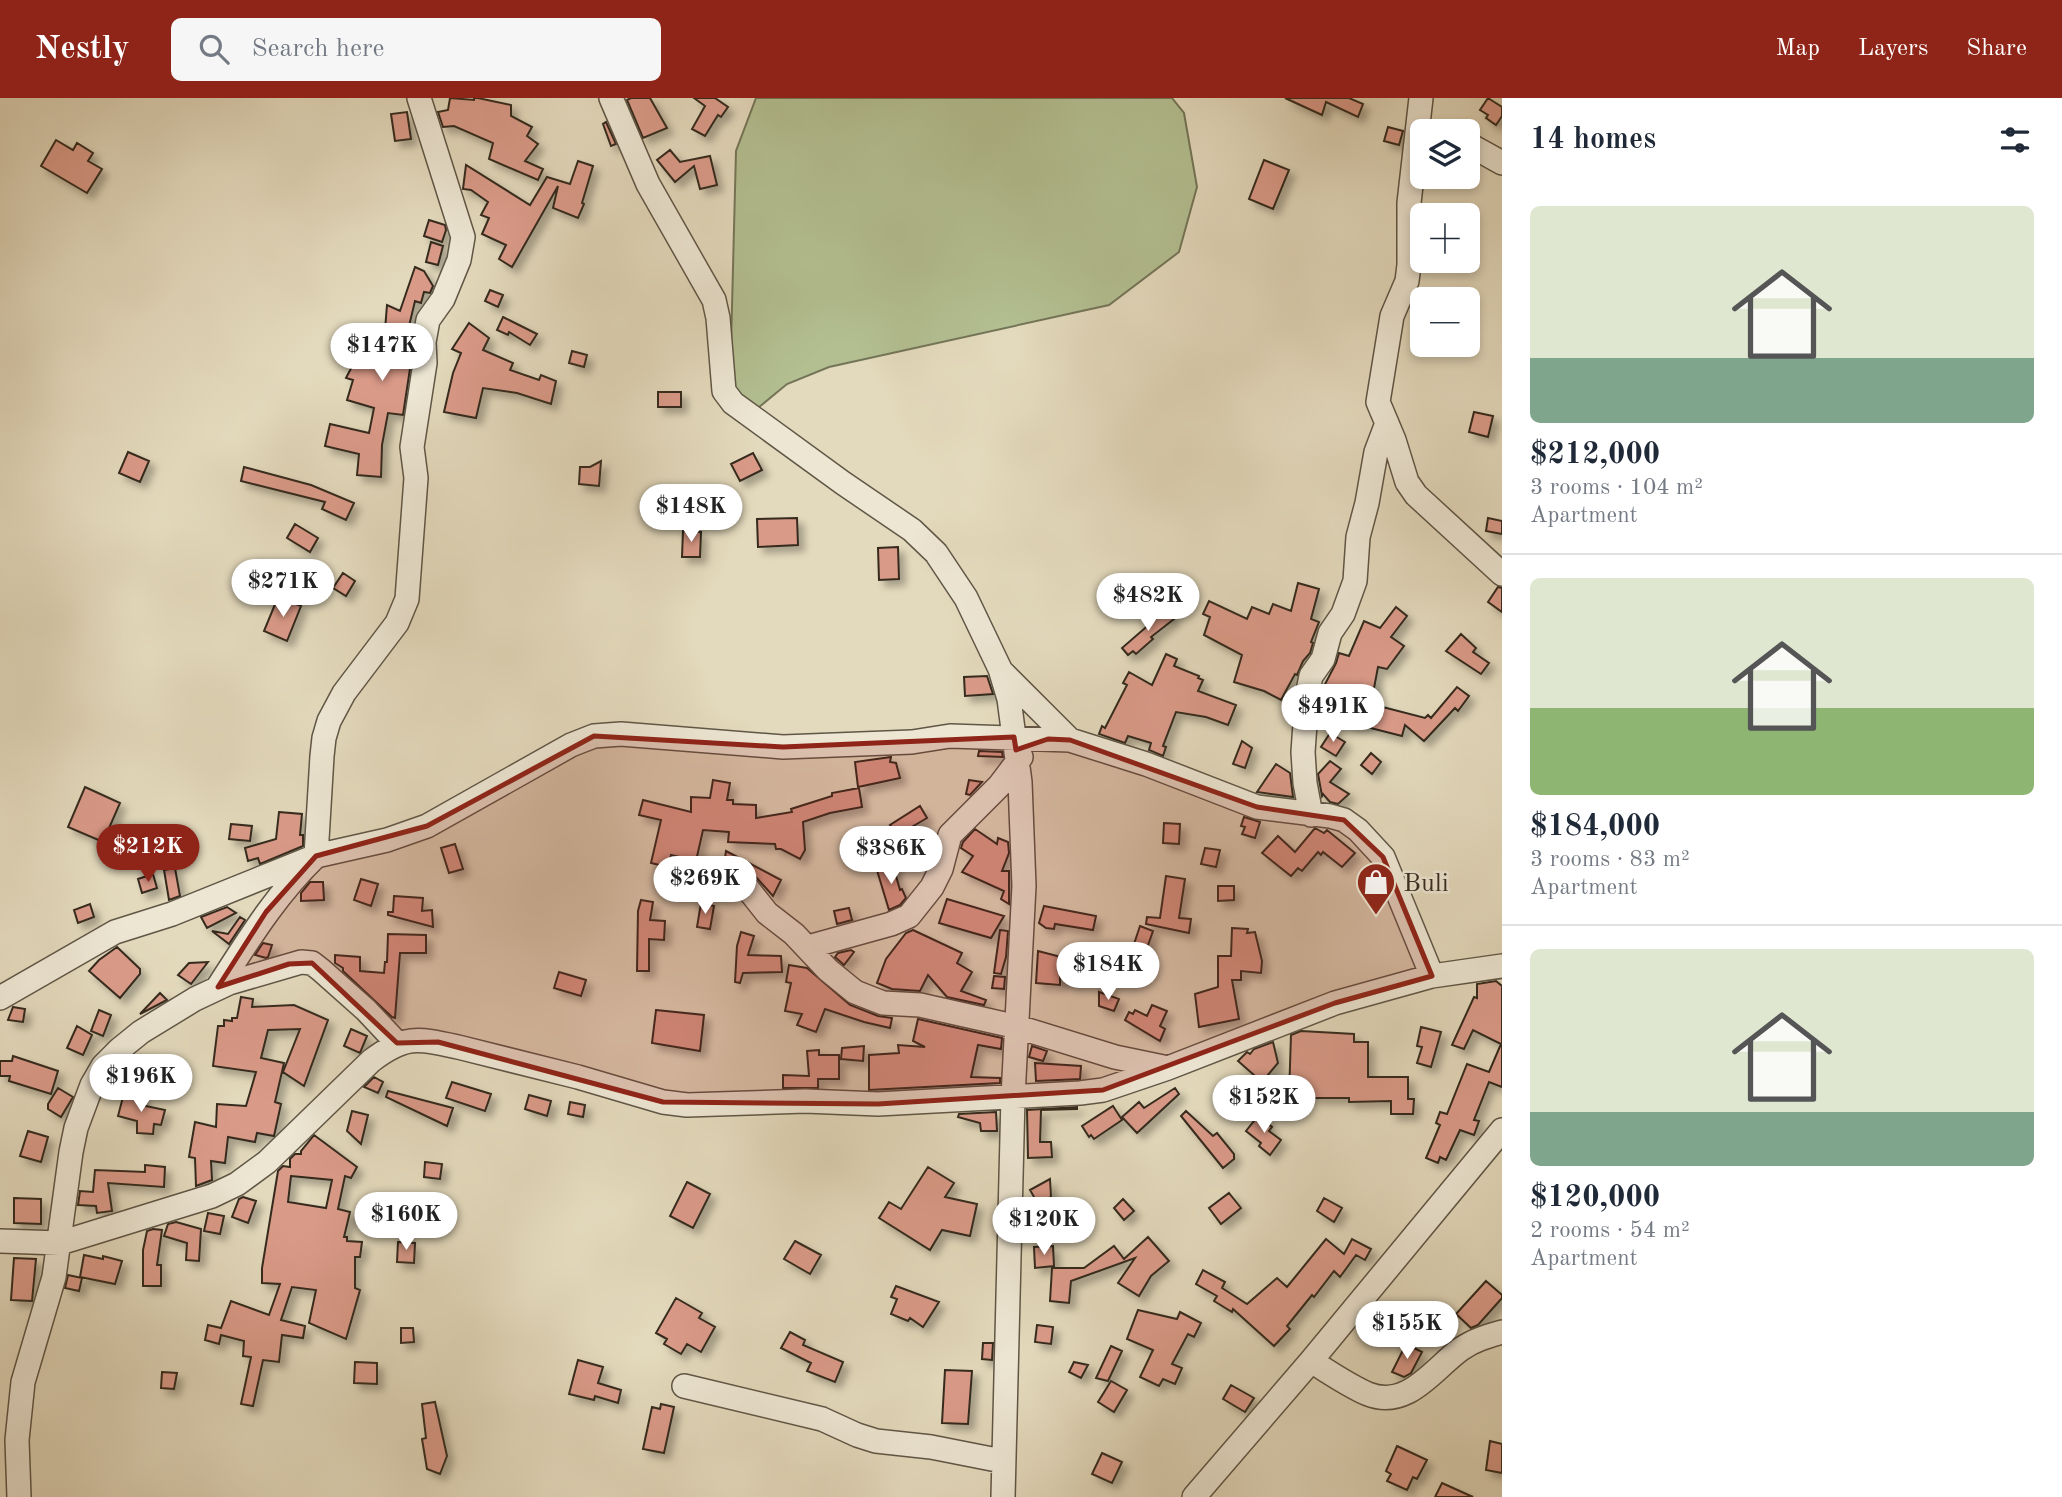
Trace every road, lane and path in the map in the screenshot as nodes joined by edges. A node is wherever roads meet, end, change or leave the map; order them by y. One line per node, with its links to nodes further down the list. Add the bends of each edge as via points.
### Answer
1 (419, 98): 15 (street, via 463,237 459,260 443,299 428,320 424,342 412,447 416,478 407,599 397,623 344,693 329,721)
2 (611, 98): 10 (street, via 648,184 714,299 724,391 733,403 912,530 936,553 966,598)
3 (1421, 98): 4 (street)
4 (1420, 119)
5 (1480, 151): 6 (street)
6 (1502, 163)
7 (1411, 189): 8 (street, via 1407,281 1392,316 1378,402)
8 (1387, 422): 9 (street, via 1407,482 1416,495); 14 (street, via 1358,537 1355,580 1323,659 1311,676 1307,696 1304,783)
9 (1502, 574)
10 (1000, 669): 11 (street); 12 (street)
11 (1014, 737): 12 (street); 13 (street); 15 (street, via 950,736 783,747 649,735 594,736 427,825 387,840)
12 (1059, 739): 13 (street, via 1032,743); 14 (street, via 1146,764 1257,807)
13 (1018, 763): 17 (street, via 950,835 932,887 909,916); 22 (street, via 1024,886)
14 (1311, 815): 19 (street, via 1344,820 1383,857)
15 (316, 856): 20 (street, via 266,912); 21 (street, via 115,932)
16 (736, 881): 17 (street)
17 (808, 947): 22 (street, via 856,992 883,1003 920,1004)
18 (1502, 966): 19 (street)
19 (1433, 976): 24 (street, via 1335,1003)
20 (218, 987): 23 (street, via 289,964 312,963); 28 (street, via 141,1032 103,1066 76,1128)
21 (0, 998)
22 (1018, 1027): 24 (street); 25 (street)
23 (397, 1043): 25 (street, via 438,1042 687,1105 877,1104); 28 (street, via 371,1061 267,1162 237,1184 186,1206)
24 (1168, 1068): 25 (street, via 1103,1090)
25 (1013, 1097): 32 (street)
26 (1502, 1130): 30 (street)
27 (0, 1241): 28 (street)
28 (60, 1243): 33 (street, via 23,1382 17,1440)
29 (1502, 1332): 30 (street, via 1462,1348 1418,1387 1386,1398 1369,1395)
30 (1311, 1362): 35 (street)
31 (684, 1386): 32 (street, via 822,1419 876,1441)
32 (1002, 1461): 34 (street)
33 (19, 1497)
34 (1003, 1497)
35 (1194, 1497)

